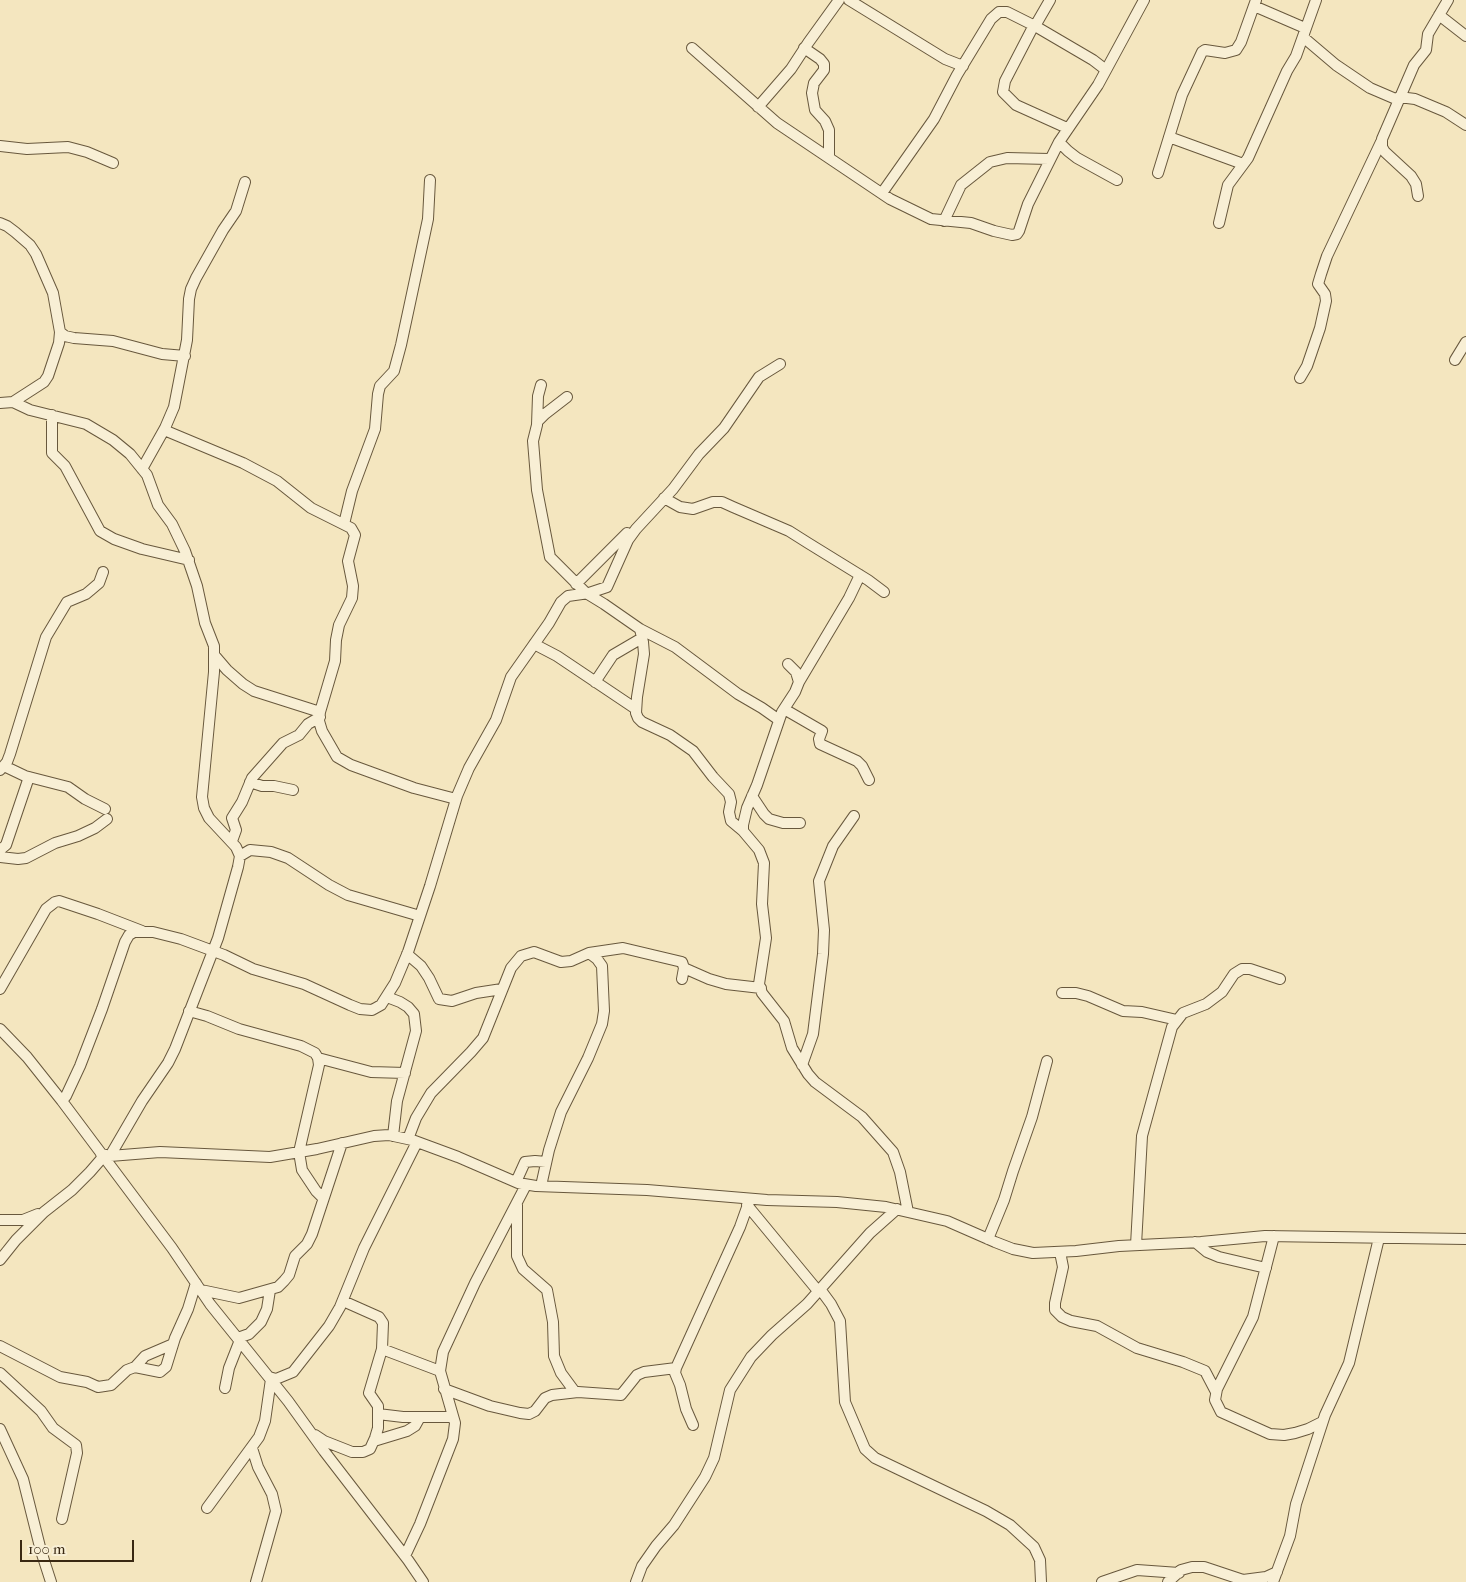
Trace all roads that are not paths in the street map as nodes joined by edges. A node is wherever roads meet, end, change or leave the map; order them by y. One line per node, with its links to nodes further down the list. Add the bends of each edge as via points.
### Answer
1 (839, 0): 13 (street)
2 (1050, 0): 9 (street)
3 (1144, 0): 15 (street)
4 (1316, 0): 10 (street)
5 (1448, 0): 8 (street)
6 (852, 1): 14 (street, via 945,59)
7 (1254, 2): 10 (street); 20 (street, via 1236,50 1202,52 1182,95)
8 (1439, 14): 11 (street); 16 (street, via 1428,34 1426,50 1414,65)
9 (1034, 25): 14 (street, via 1007,12 999,12 991,19); 15 (street); 19 (street, via 1003,92 1016,105)
10 (1304, 33): 16 (street, via 1336,65 1370,88); 27 (street)
11 (1466, 36)
12 (692, 48): 17 (street)
13 (804, 48): 17 (street, via 791,69); 24 (street, via 824,64 812,93 815,110 829,130)
14 (962, 66): 32 (street, via 934,119)
15 (1106, 70): 19 (street)
16 (1398, 98): 18 (street, via 1415,99 1446,112); 22 (street)
17 (758, 107): 24 (street)
18 (1466, 126)
19 (1067, 128): 21 (street)
20 (1169, 137): 27 (street); 28 (street)
21 (1059, 142): 25 (street); 30 (street, via 1068,152)
22 (1381, 142): 33 (street, via 1385,152 1411,176); 42 (street, via 1320,274 1318,284 1326,301 1320,328)
23 (0, 146): 26 (street, via 27,149 68,147)
24 (829, 158): 32 (street)
25 (1049, 159): 34 (street, via 1007,158 990,162 962,185); 34 (street, via 1017,234 1001,233 971,223)
26 (113, 163)
27 (1243, 164): 36 (street, via 1228,185)
28 (1158, 173)
29 (430, 180): 53 (street, via 428,219 401,345 394,371 380,386 375,429 352,491)
30 (1117, 180)
31 (245, 182): 39 (street, via 236,211 222,230 191,290)
32 (882, 193): 34 (street, via 931,219)
33 (1418, 196)
34 (944, 221)
35 (0, 223): 37 (street, via 30,245 36,254 53,293)
36 (1219, 223)
37 (60, 332): 39 (street, via 74,338 113,341 162,354); 45 (street, via 44,382)
38 (1466, 342): 40 (street)
39 (185, 356): 49 (street, via 174,408)
40 (1456, 360)
41 (780, 364): 51 (street, via 759,377 724,428)
42 (1300, 378)
43 (541, 385): 48 (street)
44 (567, 398): 48 (street)
45 (13, 402): 46 (street); 47 (street)
46 (0, 403)
47 (52, 415): 50 (street, via 86,424 113,440); 54 (street, via 52,453 65,466 100,531 142,549)
48 (537, 422): 57 (street, via 533,441 537,490 550,557)
49 (164, 430): 50 (street); 53 (street, via 277,480 311,508)
50 (142, 469): 54 (street)
51 (664, 498): 52 (street); 56 (street, via 680,507 693,509 722,502 789,532)
52 (652, 512): 57 (street, via 639,520); 59 (street, via 628,540 607,587)
53 (344, 524): 68 (street, via 355,535 348,561 352,598 339,625 335,661)
54 (188, 560): 62 (street)
55 (103, 572): 70 (street, via 99,583 86,594 67,602 46,637 10,754)
56 (860, 575): 58 (street); 65 (street)
57 (576, 584): 59 (street)
58 (884, 592)
59 (586, 594): 60 (street); 61 (street, via 568,596 561,602)
60 (641, 634): 64 (street, via 613,655); 66 (street, via 644,654); 69 (street, via 675,647)
61 (534, 644): 64 (street); 76 (street, via 511,678 496,720)
62 (215, 656): 68 (street, via 227,670 254,690); 80 (street, via 202,797 209,818)
63 (788, 664): 65 (street, via 796,672)
64 (595, 682): 66 (street)
65 (799, 682): 67 (street)
66 (636, 709): 79 (street, via 642,722 670,734 693,751 729,794 731,821)
67 (784, 709): 69 (street); 72 (street, via 822,731 820,744 857,761)
68 (320, 714): 73 (street, via 299,736 283,743); 76 (street, via 322,731 337,757 351,766)
69 (779, 720): 75 (street)
70 (2, 768): 71 (street)
71 (29, 777): 81 (street, via 6,845); 83 (street, via 68,787 106,814 94,828 26,858)
72 (869, 780)
73 (250, 782): 74 (street); 80 (street, via 232,818 236,830)
74 (293, 790)
75 (752, 796): 78 (street, via 769,818 783,823); 79 (street)
76 (456, 799): 84 (street)
77 (854, 816): 102 (street, via 834,846 819,881 824,930 822,954 813,1034)
78 (800, 823)
79 (743, 831): 92 (street, via 759,850 764,863 762,904 766,938 759,978)
80 (232, 841): 82 (street)
81 (0, 850)
82 (240, 856): 84 (street, via 250,850 271,852 288,858 348,895); 86 (street)
83 (0, 857)
84 (420, 916): 88 (street)
85 (142, 931): 86 (street, via 181,939); 93 (street, via 55,902 46,908); 104 (street, via 129,935 125,942 80,1066)
86 (212, 951): 96 (street, via 253,969 304,984 360,1009 376,1008); 97 (street)
87 (589, 953): 89 (street, via 623,948 678,961); 94 (street, via 571,962 541,953 527,953 512,968); 110 (street, via 602,966 602,1024 560,1112)
88 (407, 954): 94 (street, via 421,966 439,999 452,1001); 96 (street)
89 (684, 968): 90 (street); 92 (street, via 726,984)
90 (682, 979)
91 (1280, 979): 98 (street, via 1242,969 1234,974 1222,992 1206,1004 1183,1013)
92 (761, 988): 102 (street, via 784,1021 792,1048)
93 (0, 989)
94 (502, 989): 106 (street, via 483,1038 431,1093 416,1118)
95 (1062, 993): 98 (street, via 1088,996 1123,1011)
96 (387, 997): 103 (street, via 408,1007 414,1014 416,1031)
97 (189, 1011): 100 (street, via 301,1046); 109 (street, via 168,1062)
98 (1177, 1020): 125 (street, via 1172,1027 1142,1136)
99 (2, 1036): 104 (street, via 27,1057)
100 (318, 1058): 103 (street, via 371,1072); 108 (street)
101 (1047, 1061): 122 (street, via 1032,1117)
102 (802, 1065): 118 (street, via 814,1082 862,1117 893,1152)
103 (406, 1073): 105 (street, via 397,1101)
104 (62, 1101): 109 (street)
105 (393, 1136): 106 (street); 107 (street, via 374,1136)
106 (413, 1141): 111 (street, via 458,1156); 132 (street)
107 (342, 1143): 108 (street); 113 (street)
108 (300, 1152): 109 (street, via 270,1156 160,1152); 113 (street, via 302,1170)
109 (105, 1156): 117 (street, via 72,1190); 129 (street)
110 (546, 1162): 111 (street, via 526,1162); 112 (street)
111 (521, 1184): 112 (street); 115 (street)
112 (541, 1186): 114 (street, via 647,1190)
113 (323, 1198): 130 (street, via 312,1234 295,1256 289,1275 278,1287)
114 (749, 1202): 116 (street, via 837,1202); 131 (street); 138 (street)
115 (517, 1204): 139 (street, via 453,1330 443,1352); 144 (street, via 518,1256 523,1268 547,1290 553,1322 554,1356 561,1373)
116 (897, 1210): 118 (street); 131 (street, via 870,1232)
117 (44, 1212): 119 (street, via 24,1220); 127 (street)
118 (908, 1212): 122 (street, via 947,1221)
119 (0, 1220)
120 (1274, 1236): 121 (street); 124 (street); 128 (street)
121 (1379, 1238): 123 (street); 149 (street, via 1349,1363)
122 (988, 1239): 126 (street, via 1033,1253)
123 (1466, 1239)
124 (1195, 1242): 125 (street); 128 (street, via 1219,1257)
125 (1136, 1245): 126 (street)
126 (1060, 1252): 145 (street, via 1064,1266 1055,1310 1062,1317 1097,1326 1137,1348 1205,1371)
127 (0, 1260)
128 (1266, 1268): 145 (street, via 1253,1317)
129 (199, 1287): 130 (street, via 239,1298); 133 (street); 134 (street)
130 (270, 1290): 133 (street, via 261,1322)
131 (819, 1290): 163 (street, via 756,1352 738,1375 730,1390 714,1458 705,1478 642,1566); 164 (street, via 840,1321 845,1402 865,1449 875,1458 986,1511 1010,1526 1034,1547 1040,1560)
132 (343, 1301): 136 (street, via 379,1318 383,1323); 141 (street, via 329,1326 293,1372)
133 (239, 1339): 141 (street); 142 (street)
134 (173, 1344): 137 (street, via 145,1356); 137 (street, via 163,1370 155,1372)
135 (0, 1346): 137 (street, via 60,1377 98,1387 111,1385 127,1370)
136 (382, 1349): 139 (street); 146 (street, via 369,1393 378,1406)
137 (136, 1367)
138 (676, 1368): 144 (street, via 637,1374 621,1395); 150 (street)
139 (440, 1370): 143 (street)
140 (0, 1373): 156 (street, via 41,1411 53,1428 76,1445)
141 (270, 1378): 152 (street); 154 (street, via 262,1432)
142 (225, 1388)
143 (444, 1389): 144 (street, via 490,1406 530,1414 545,1398); 148 (street)
144 (575, 1392)
145 (1216, 1392): 149 (street, via 1215,1400 1221,1412 1270,1434 1295,1433)
146 (378, 1414): 147 (street); 153 (street)
147 (420, 1417): 148 (street); 153 (street, via 408,1431)
148 (453, 1417): 157 (street, via 453,1438)
149 (1322, 1422): 159 (street)
150 (693, 1425)
151 (0, 1429): 160 (street, via 26,1487)
152 (310, 1432): 153 (street, via 352,1452 370,1449); 157 (street)
153 (374, 1441)
154 (252, 1448): 155 (street); 161 (street, via 276,1511)
155 (207, 1508)
156 (62, 1520)
157 (405, 1556): 162 (street)
158 (1179, 1572): 159 (street, via 1204,1567 1248,1580); 165 (street, via 1137,1570); 166 (street)
159 (1277, 1572): 167 (street)
160 (51, 1582)
161 (256, 1582)
162 (423, 1582)
163 (636, 1582)
164 (1041, 1582)
165 (1102, 1582)
166 (1168, 1582)
167 (1273, 1582)

